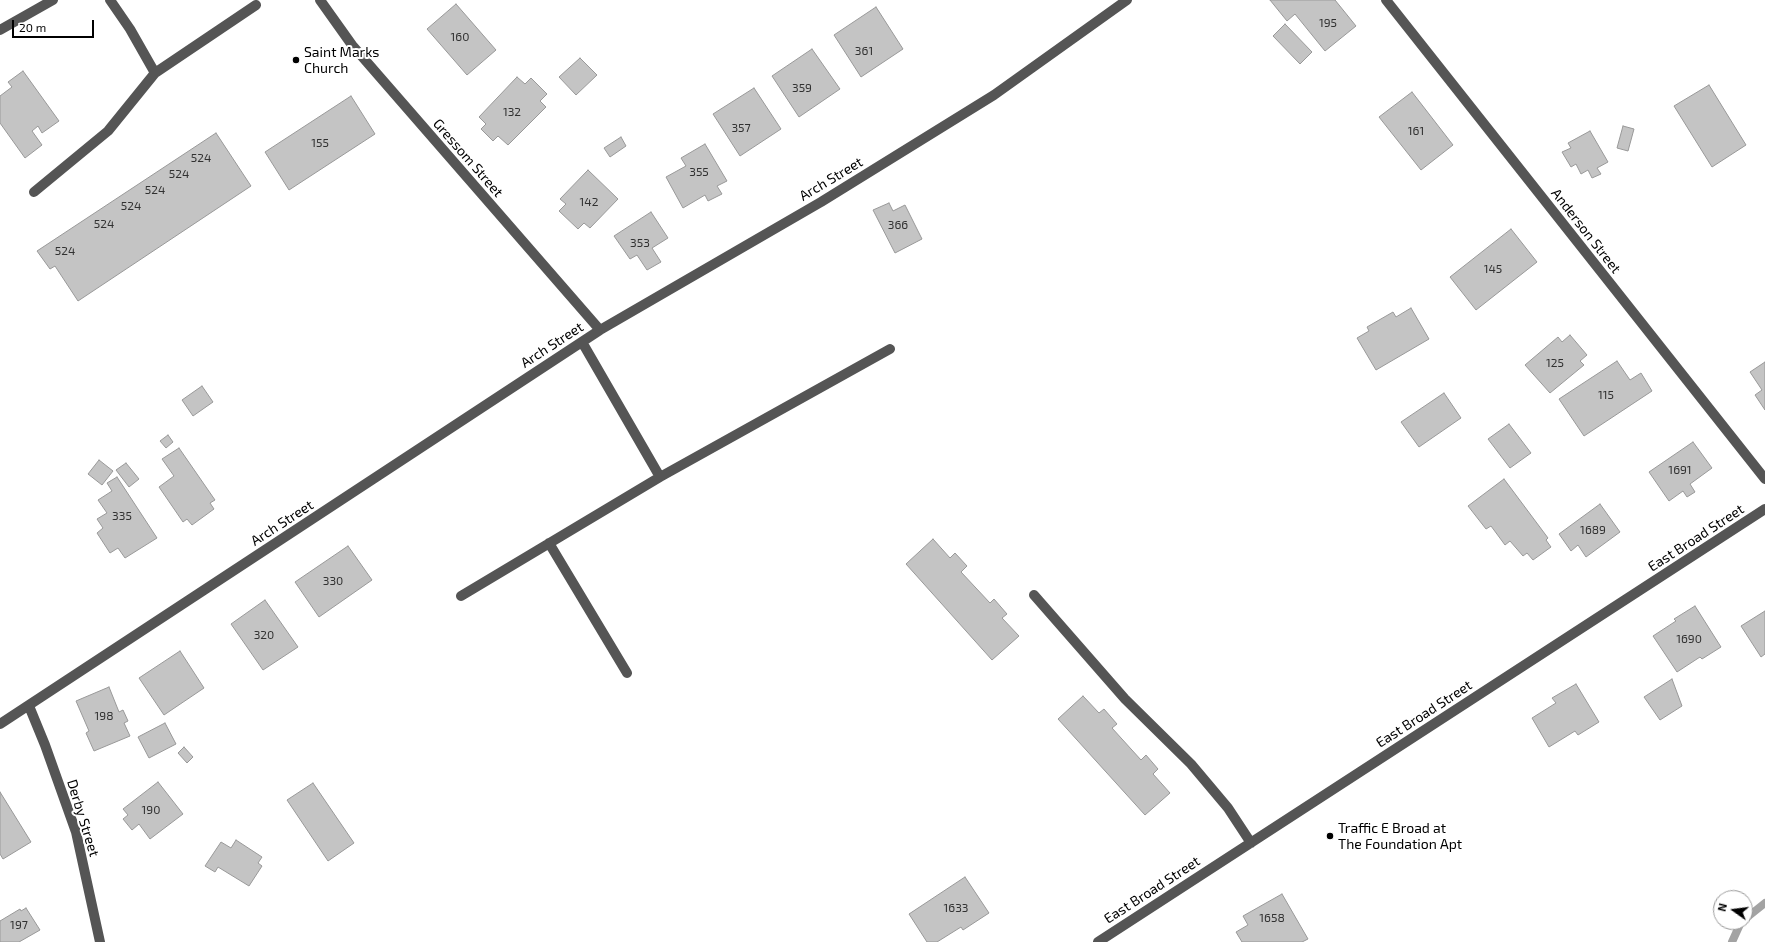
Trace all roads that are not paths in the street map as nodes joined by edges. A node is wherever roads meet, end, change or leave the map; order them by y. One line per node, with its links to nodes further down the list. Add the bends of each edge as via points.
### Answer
1 (53, 0): 7 (street)
2 (110, 0): 8 (street)
3 (320, 0): 10 (street, Gressom Street, via 352,45)
4 (1126, 0): 10 (street, Arch Street, via 994,95 821,202)
5 (1386, 0): 14 (street, Anderson Street)
6 (256, 5): 8 (street)
7 (0, 30)
8 (155, 73): 9 (street, via 108,131)
9 (34, 192)
10 (600, 330): 11 (street, Arch Street)
11 (582, 342): 13 (street); 20 (street, Arch Street)
12 (890, 349): 13 (street)
13 (660, 477): 16 (street)
14 (1765, 479)
15 (1765, 509): 22 (street, East Broad Street)
16 (549, 543): 18 (street); 19 (street)
17 (1034, 595): 22 (street, via 1125,699 1192,764 1228,808)
18 (461, 596)
19 (627, 673)
20 (29, 706): 21 (street, Arch Street); 23 (street, Derby Street, via 76,832)
21 (0, 724)
22 (1251, 843): 24 (street, East Broad Street)
23 (100, 942)
24 (1098, 942)

